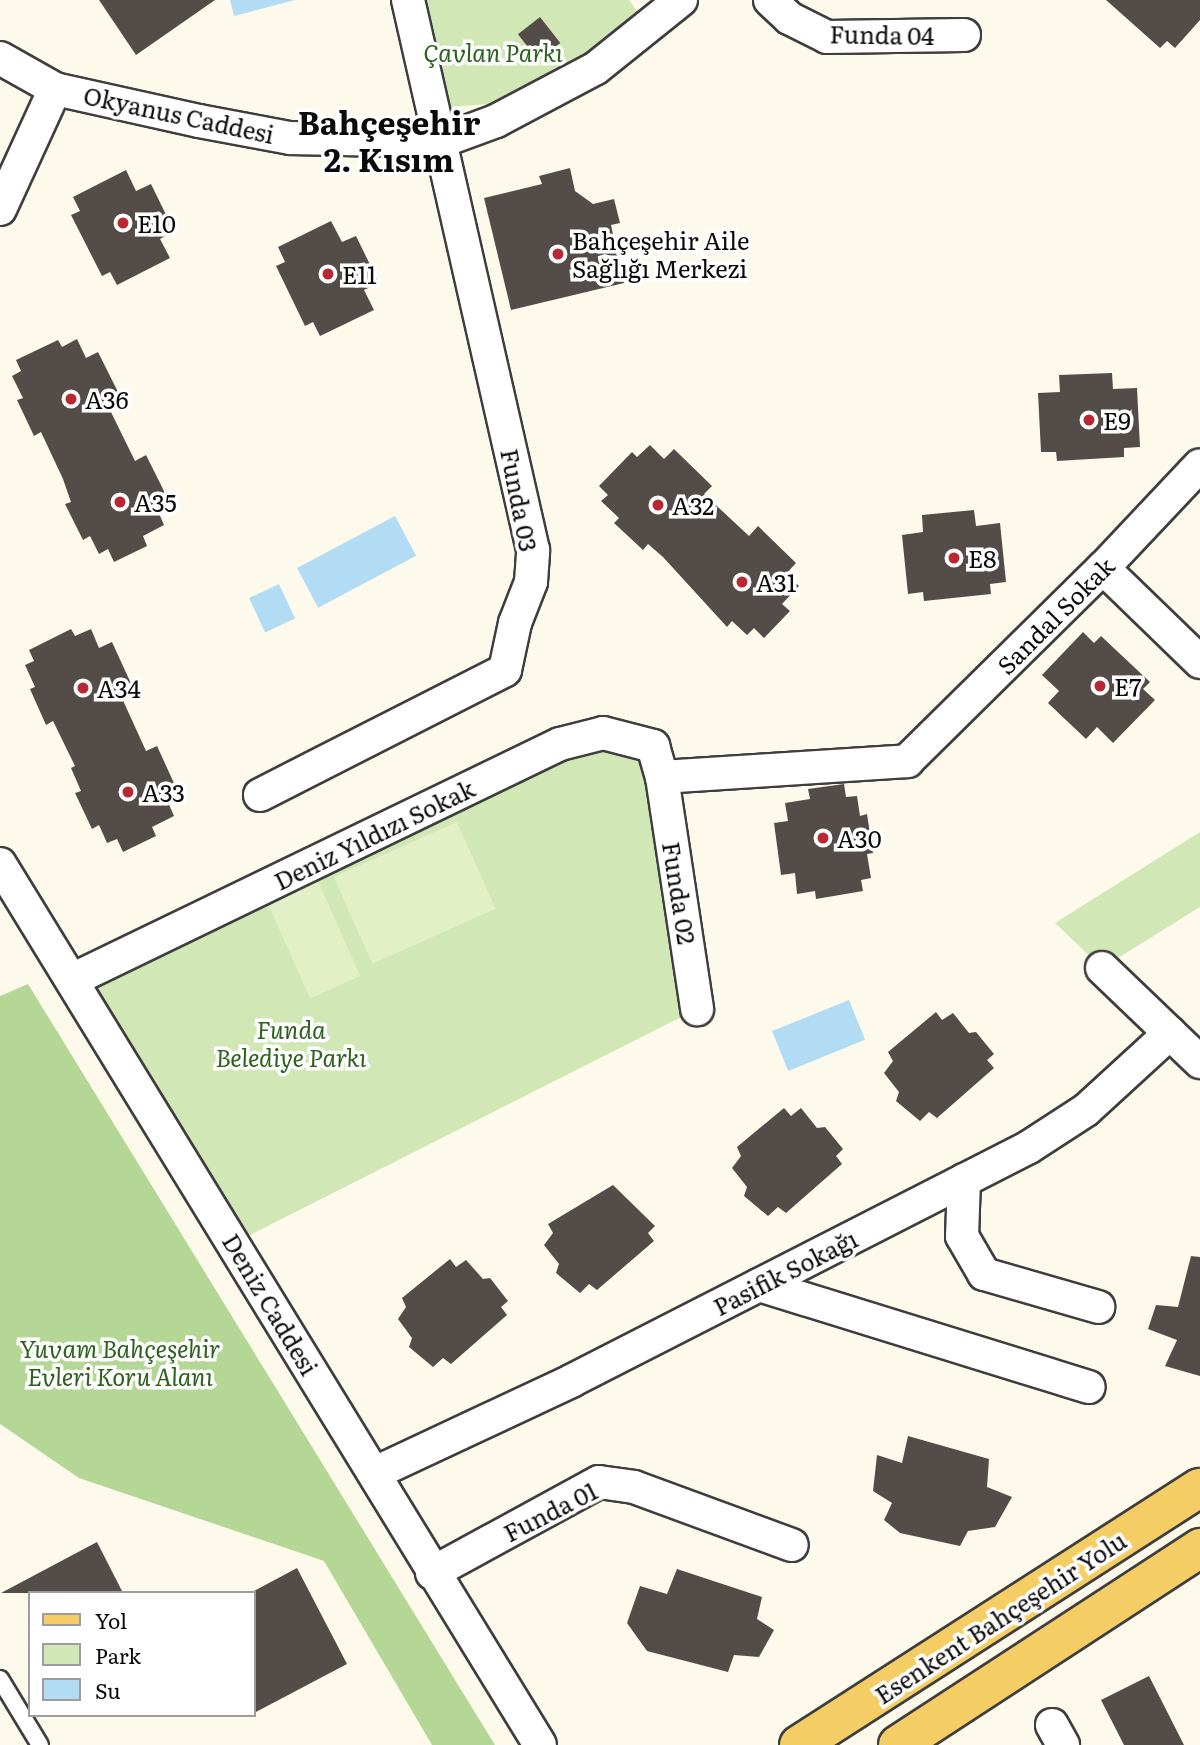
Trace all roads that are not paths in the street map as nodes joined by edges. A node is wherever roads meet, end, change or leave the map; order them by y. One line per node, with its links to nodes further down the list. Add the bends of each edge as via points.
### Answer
1 (408, 0): 7 (street, Funda 03)
2 (681, 0): 7 (street, Okyanus Caddesi, via 596,68 496,121)
3 (770, 0): 4 (street, Funda 04, via 789,18 827,37)
4 (964, 35)
5 (0, 58): 6 (street, Okyanus Caddesi)
6 (55, 89): 7 (street, Okyanus Caddesi, via 290,138); 8 (street)
7 (442, 141): 13 (street, Funda 03, via 533,550 531,582 515,623 505,670)
8 (0, 209)
9 (1200, 465): 10 (street, Sandal Sokak)
10 (1103, 568): 11 (street); 12 (street, Sandal Sokak, via 907,761)
11 (1200, 662)
12 (662, 777): 16 (street, Deniz Yıldızı Sokak, via 653,746 603,733 560,744); 17 (street, Funda 02)
13 (260, 795)
14 (0, 864): 16 (street, Deniz Caddesi)
15 (1102, 968): 18 (street)
16 (72, 980): 24 (street, Deniz Caddesi)
17 (697, 1009)
18 (1170, 1033): 19 (street); 20 (street, Pasifik Sokağı, via 1086,1110 1029,1147)
19 (1200, 1062)
20 (964, 1180): 21 (street, Pasifik Sokağı); 22 (street, via 962,1237 984,1274)
21 (759, 1285): 23 (street); 24 (street, Pasifik Sokağı, via 571,1381)
22 (1098, 1307)
23 (1089, 1387)
24 (374, 1473): 28 (street, Deniz Caddesi)
25 (1200, 1488): 32 (main road, Esenkent Bahçeşehir Yolu)
26 (792, 1545): 28 (street, Funda 01, via 634,1487 599,1482)
27 (1200, 1548): 33 (main road)
28 (432, 1573): 31 (street, Deniz Caddesi)
29 (0, 1679): 30 (lane)
30 (40, 1745)
31 (540, 1745)
32 (799, 1745)
33 (898, 1745)

